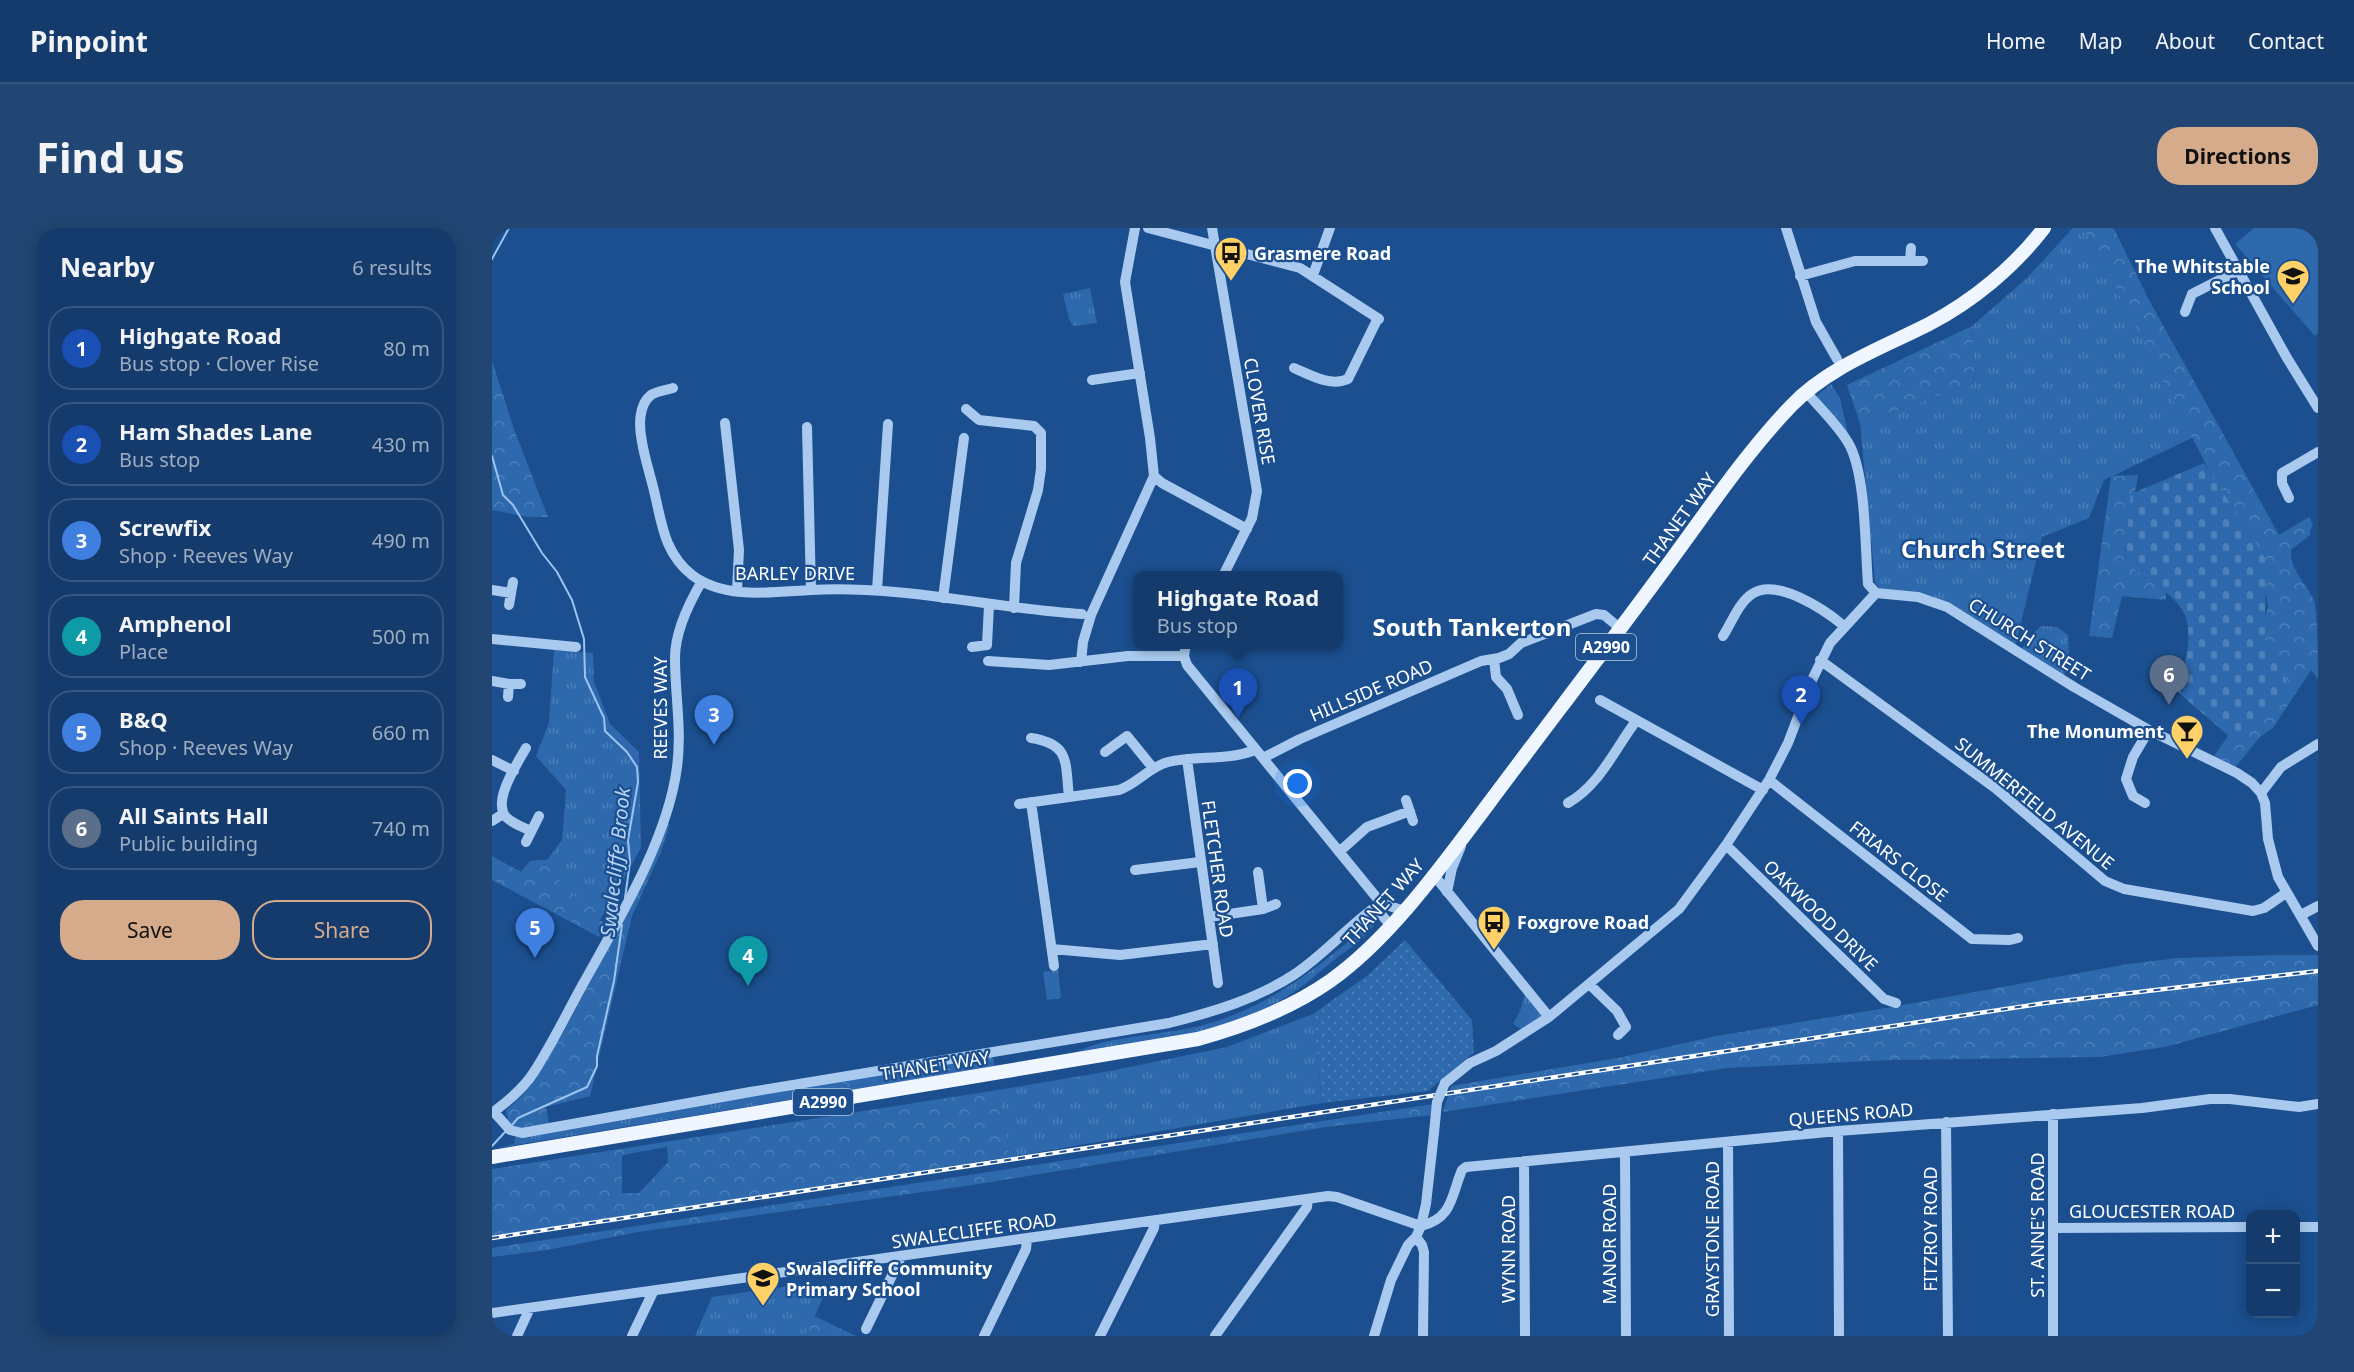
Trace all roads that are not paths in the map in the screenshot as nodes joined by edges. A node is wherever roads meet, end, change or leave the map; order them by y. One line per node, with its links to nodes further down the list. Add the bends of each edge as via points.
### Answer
1 (1135, 228): 18 (street, via 1125,282)
2 (1148, 228): 8 (street)
3 (1212, 228): 8 (street, CLOVER RISE)
4 (1330, 228): 13 (street)
5 (1786, 228): 14 (street)
6 (2044, 228): 21 (main road, THANET WAY / A2990, via 1976,295)
7 (2215, 228): 12 (street)
8 (1215, 246): 13 (street, via 1300,268); 31 (street, CLOVER RISE, via 1257,491)
9 (1911, 248): 10 (street)
10 (1910, 261): 11 (street); 14 (street, via 1855,261)
11 (1923, 261)
12 (2239, 270): 15 (street, via 2192,294); 22 (street)
13 (1313, 275): 17 (street, via 1379,319 1348,378 1322,380)
14 (1800, 276): 16 (street, via 1816,322)
15 (2185, 312)
16 (1838, 354)
17 (1294, 368)
18 (1140, 373): 19 (street); 29 (street)
19 (1092, 380)
20 (673, 388): 33 (street, BARLEY DRIVE, via 652,395 647,401 640,421 642,442 667,542 684,567)
21 (1806, 392): 39 (street, via 1849,443 1855,458 1868,584); 47 (main road, THANET WAY / A2990, via 1760,441)
22 (2318, 408)
23 (966, 409): 44 (street, via 979,420 1034,426 1041,433 1038,490 1016,563)
24 (725, 423): 38 (street, via 740,556)
25 (888, 424): 37 (street)
26 (807, 427): 36 (street)
27 (964, 438): 41 (street)
28 (2318, 452): 30 (street, via 2282,473)
29 (1154, 476): 31 (street); 57 (street, via 1091,615)
30 (2289, 498)
31 (1247, 529): 32 (street, CLOVER RISE)
32 (1226, 571)
33 (702, 581): 38 (street, BARLEY DRIVE); 117 (street, REEVES WAY, via 688,605 675,655 680,717 677,770 663,823 619,916 534,1072)
34 (513, 582): 40 (street)
35 (492, 590): 40 (street)
36 (811, 590): 37 (street, BARLEY DRIVE); 38 (street, BARLEY DRIVE)
37 (877, 590): 41 (street, BARLEY DRIVE)
38 (737, 591)
39 (1876, 593): 46 (street); 65 (street, CHURCH STREET, via 1918,597 1947,607)
40 (511, 594): 42 (street)
41 (943, 598): 43 (street, BARLEY DRIVE)
42 (509, 605)
43 (989, 605): 44 (street, BARLEY DRIVE); 51 (street, via 987,645)
44 (1014, 608): 45 (street, BARLEY DRIVE)
45 (1082, 614)
46 (1844, 626): 48 (street, via 1828,613 1781,590 1765,589 1746,599); 56 (street)
47 (1621, 629): 54 (street, HILLSIDE ROAD, via 1604,615 1596,614 1521,642 1509,654); 87 (main road, THANET WAY / A2990)
48 (1723, 636)
49 (492, 639): 50 (street)
50 (576, 647)
51 (972, 647)
52 (1185, 649): 53 (street)
53 (1184, 656): 57 (street, via 1128,656); 70 (street, via 1187,665)
54 (1494, 659): 63 (street, via 1497,677); 70 (street, HILLSIDE ROAD, via 1480,661)
55 (988, 660): 57 (street, via 1036,665)
56 (1820, 660): 75 (street, via 1788,743); 97 (street, SUMMERFIELD AVENUE, via 1995,788 2105,881 2124,889 2253,911)
57 (1082, 662)
58 (492, 681): 59 (street)
59 (509, 684): 60 (street); 61 (street)
60 (521, 684)
61 (508, 697)
62 (1600, 700): 64 (street, FRIARS CLOSE)
63 (1518, 715)
64 (1636, 721): 75 (street, FRIARS CLOSE); 80 (street, via 1596,780)
65 (2149, 730): 76 (street, CHURCH STREET, via 2237,773); 81 (street, via 2127,770 2126,780 2130,801)
66 (1031, 738): 77 (street, via 1052,742 1059,748)
67 (2318, 744): 76 (street, via 2281,767)
68 (526, 748): 74 (street)
69 (1105, 752): 73 (street, via 1127,736)
70 (1259, 754): 71 (street, HILLSIDE ROAD); 90 (street)
71 (1187, 759): 73 (street, HILLSIDE ROAD); 91 (street, FLETCHER ROAD)
72 (492, 760): 74 (street)
73 (1153, 768): 77 (street, via 1121,790)
74 (514, 771): 83 (street, via 501,796)
75 (1766, 785): 89 (street); 106 (street, FRIARS CLOSE, via 1972,939)
76 (2261, 793): 97 (street, via 2268,838)
77 (1069, 797): 79 (street)
78 (1406, 800): 90 (street, via 1411,816 1384,819 1367,827)
79 (1031, 802): 82 (street); 109 (street)
80 (1568, 803)
81 (2145, 803)
82 (1019, 804)
83 (503, 814): 85 (street); 86 (street)
84 (539, 816): 86 (street)
85 (492, 821)
86 (531, 831): 88 (street)
87 (1468, 831): 94 (main road, THANET WAY / A2990); 96 (street)
88 (526, 842)
89 (1726, 846): 112 (street, via 1679,909); 113 (street, OAKWOOD DRIVE, via 1884,999)
90 (1339, 852): 98 (street)
91 (1200, 862): 92 (street); 104 (street, FLETCHER ROAD)
92 (1135, 870)
93 (1258, 872): 101 (street)
94 (1433, 874): 95 (main road, THANET WAY / A2990); 96 (street)
95 (1424, 887): 96 (street); 102 (main road, THANET WAY / A2990)
96 (1447, 891): 114 (street)
97 (2286, 893): 103 (street)
98 (1381, 903): 102 (street); 105 (street, via 1380,913); 117 (street, via 1325,951 1280,982 1216,1010 1169,1023 522,1133 510,1130)
99 (1276, 904): 101 (street)
100 (2318, 906): 103 (street)
101 (1263, 909): 104 (street)
102 (1404, 911): 105 (main road, THANET WAY / A2990)
103 (2301, 915): 108 (street)
104 (1209, 917): 107 (street, FLETCHER ROAD)
105 (1391, 926): 123 (main road, THANET WAY / A2990, via 1330,981 1285,1009 1198,1039)
106 (2018, 938)
107 (1213, 944): 109 (street, via 1120,956); 111 (street, FLETCHER ROAD)
108 (2318, 946)
109 (1052, 949): 110 (street)
110 (1054, 966)
111 (1218, 982)
112 (1589, 984): 114 (street); 115 (street, via 1617,1011 1626,1027)
113 (1896, 1003)
114 (1549, 1017): 127 (street, bridge, via 1470,1063 1445,1083 1437,1102)
115 (1618, 1035)
116 (2318, 1104): 118 (street, QUEENS ROAD, via 2299,1107 2210,1099)
117 (493, 1112)
118 (2054, 1114): 119 (street, QUEENS ROAD); 131 (street, ST. ANNE'S ROAD)
119 (1946, 1122): 120 (street, QUEENS ROAD); 150 (street, FITZROY ROAD)
120 (1838, 1131): 121 (street, QUEENS ROAD); 149 (street)
121 (1728, 1142): 122 (street, QUEENS ROAD); 148 (street, GRAYSTONE ROAD)
122 (1625, 1152): 124 (street, QUEENS ROAD); 147 (street, MANOR ROAD)
123 (492, 1157)
124 (1524, 1161): 127 (street, QUEENS ROAD, via 1466,1167 1446,1213); 146 (street, WYNN ROAD)
125 (1308, 1200): 126 (street, SWALECLIFFE ROAD); 127 (street, SWALECLIFFE ROAD, via 1338,1197); 143 (street, via 1307,1207)
126 (1155, 1220): 133 (street, SWALECLIFFE ROAD); 142 (street)
127 (1421, 1226): 132 (street)
128 (2246, 1227): 131 (street, GLOUCESTER ROAD)
129 (2300, 1227): 130 (street)
130 (2318, 1227)
131 (2053, 1228): 151 (street, ST. ANNE'S ROAD)
132 (1416, 1237): 144 (street, via 1391,1280); 145 (street, via 1424,1252)
133 (1027, 1239): 134 (street, SWALECLIFFE ROAD); 141 (street, via 1026,1249)
134 (901, 1257): 135 (street, SWALECLIFFE ROAD); 138 (street)
135 (653, 1292): 136 (street, SWALECLIFFE ROAD); 140 (street)
136 (530, 1308): 137 (street, SWALECLIFFE ROAD); 139 (street)
137 (492, 1313)
138 (866, 1329)
139 (517, 1336)
140 (632, 1336)
141 (984, 1336)
142 (1100, 1336)
143 (1215, 1336)
144 (1374, 1336)
145 (1423, 1336)
146 (1525, 1336)
147 (1626, 1336)
148 (1730, 1336)
149 (1839, 1336)
150 (1948, 1336)
151 (2053, 1336)

